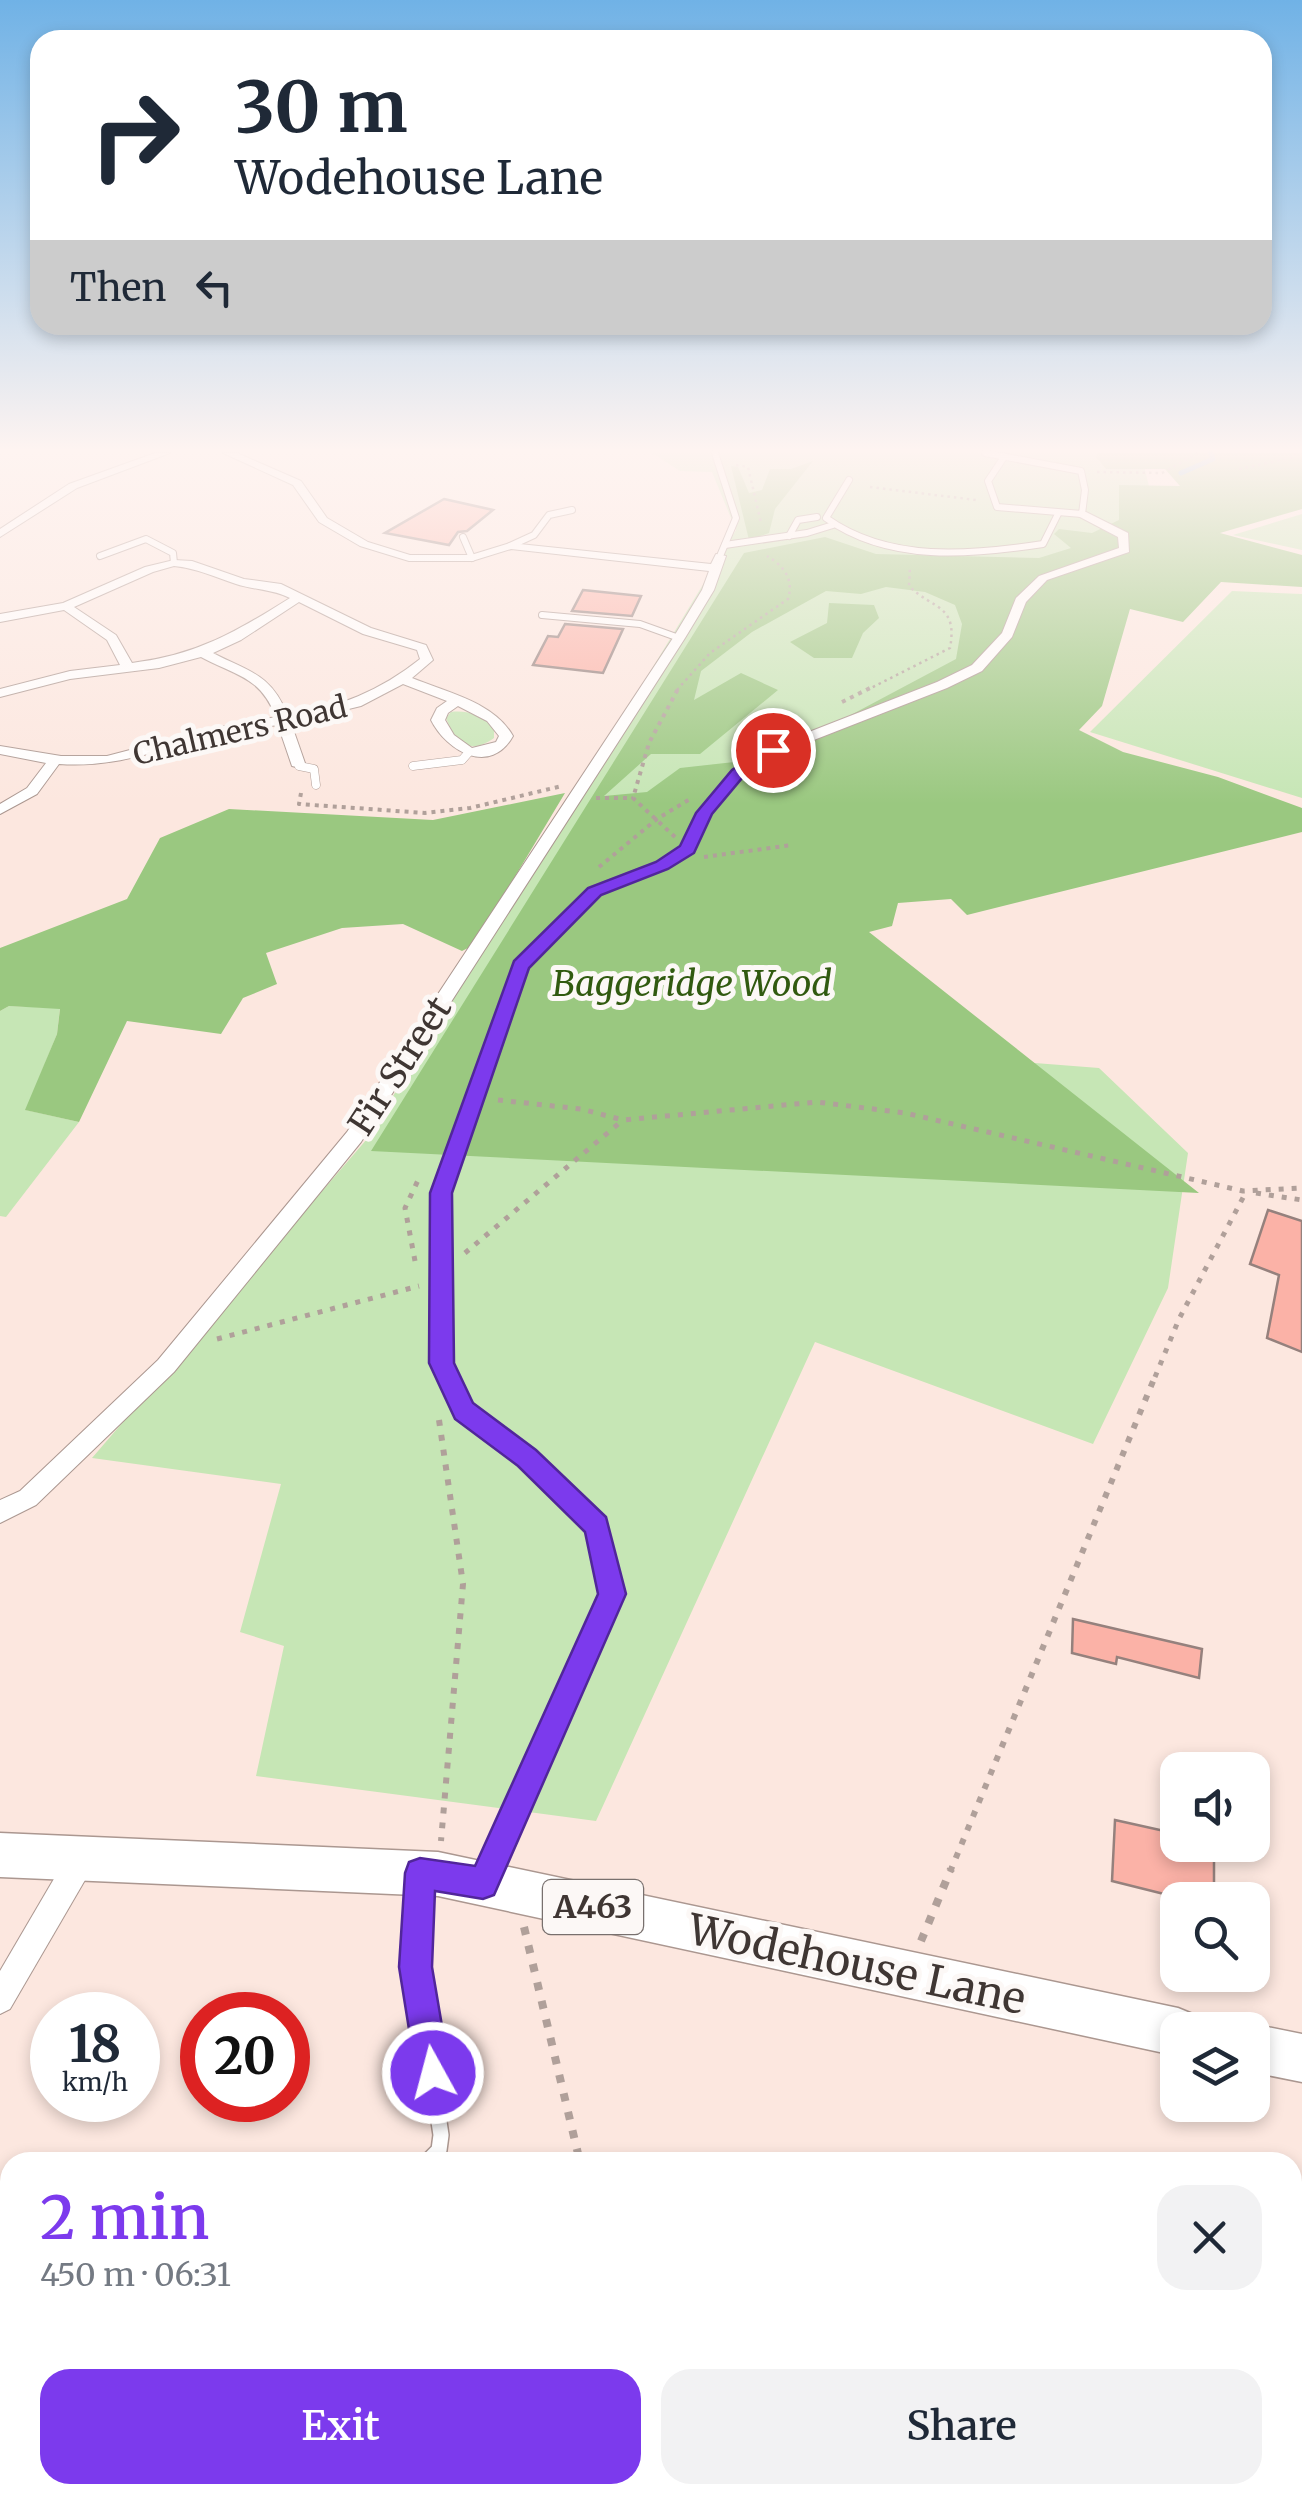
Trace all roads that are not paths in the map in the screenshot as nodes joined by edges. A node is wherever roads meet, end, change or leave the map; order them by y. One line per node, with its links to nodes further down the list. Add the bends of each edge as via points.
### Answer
1 (152, 570): 6 (street)
2 (207, 570): 5 (street)
3 (715, 570): 9 (street, Fir Street)
4 (1067, 570): 27 (street, via 1043,578 1020,601 1008,634 977,668 773,750 738,774 704,813 688,849 594,892 521,966 441,1193 442,1363 464,1411 527,1458 596,1526 612,1594)
5 (301, 596): 10 (street); 12 (street, via 367,631 422,648 427,660)
6 (66, 606): 8 (street); 11 (street, via 106,630 124,651)
7 (542, 615): 9 (lane, via 640,624)
8 (0, 618)
9 (679, 638): 23 (street, Fir Street, via 354,1137 180,1348 28,1498)
10 (204, 652): 11 (street); 15 (street, via 257,679)
11 (127, 667): 13 (street)
12 (404, 680): 14 (street); 15 (street, Chalmers Road, via 358,704)
13 (0, 693)
14 (455, 702): 17 (street, via 438,720 446,739); 17 (street, via 504,728 501,745)
15 (284, 722): 18 (street, Chalmers Road, via 223,730 118,759); 19 (street)
16 (0, 750): 18 (street, Chalmers Road)
17 (469, 752): 20 (lane, via 462,760)
18 (56, 760): 22 (street, via 32,791)
19 (299, 766): 21 (lane, via 314,768)
20 (413, 766)
21 (316, 785)
22 (0, 810)
23 (0, 1512)
24 (0, 1854): 25 (main road, Wodehouse Lane / A463)
25 (82, 1858): 26 (main road, Wodehouse Lane / A463); 28 (street)
26 (429, 1874): 27 (main road, Wodehouse Lane / A463); 32 (lane, via 416,1967 441,2134)
27 (499, 1886): 29 (main road, Wodehouse Lane / A463)
28 (0, 1998)
29 (1160, 2028)
30 (1270, 2052): 31 (main road)
31 (1302, 2058)
32 (437, 2152)

